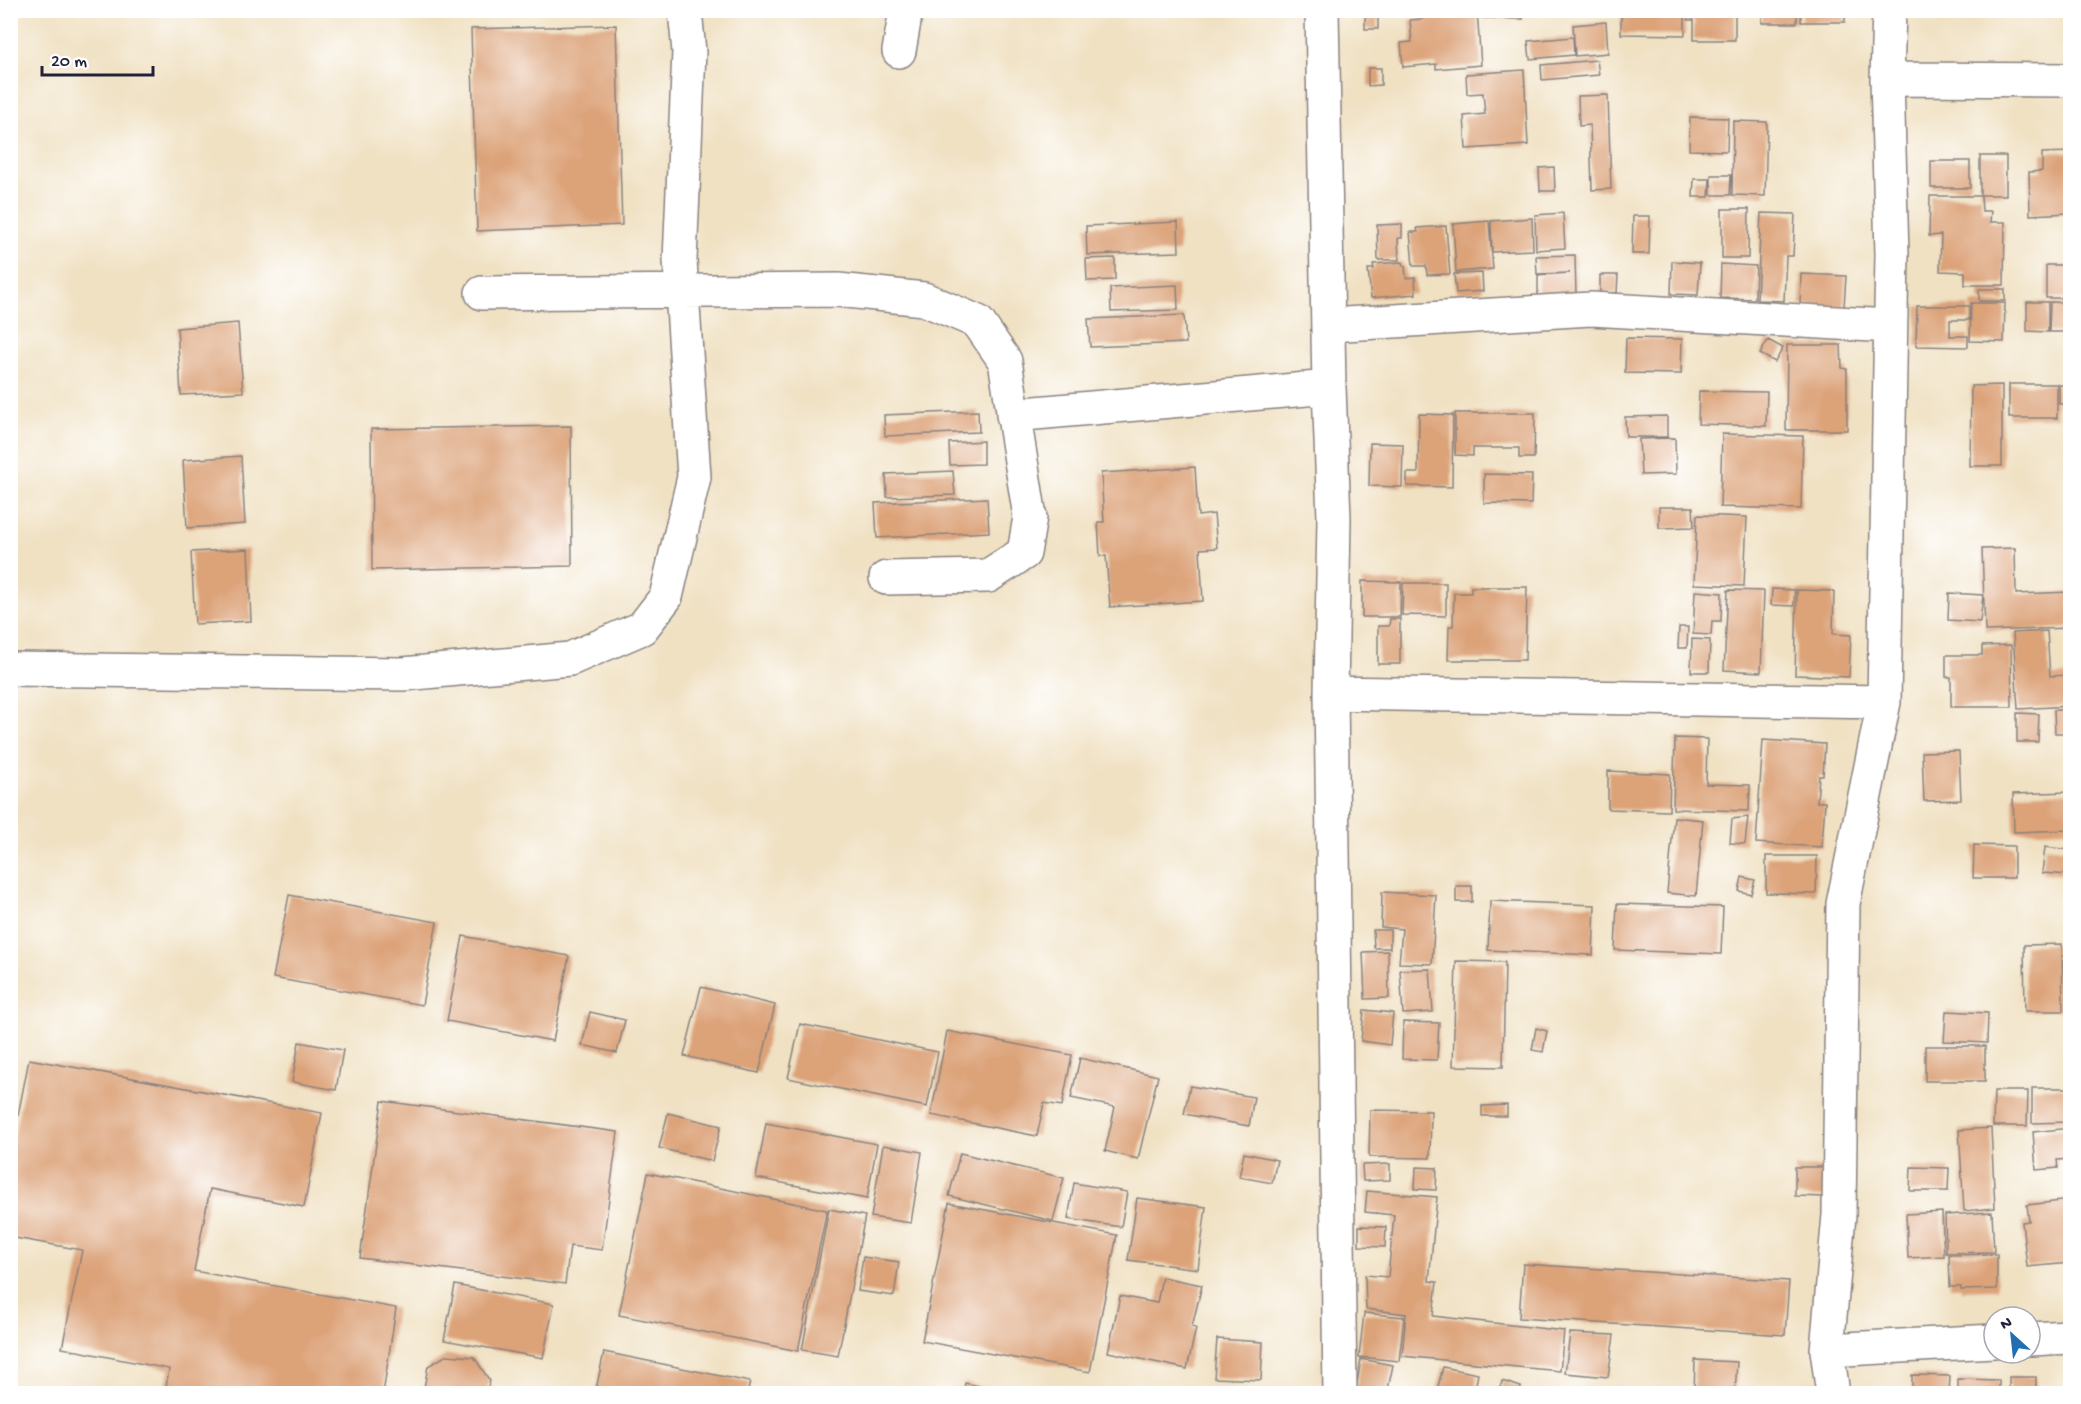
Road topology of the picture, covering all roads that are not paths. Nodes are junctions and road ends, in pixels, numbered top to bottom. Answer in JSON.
{"nodes":[{"id":1,"x":685,"y":10,"type":"edge"},
{"id":2,"x":906,"y":10,"type":"edge"},
{"id":3,"x":1322,"y":10,"type":"edge"},
{"id":4,"x":1889,"y":10,"type":"edge"},
{"id":5,"x":899,"y":51,"type":"dead end"},
{"id":6,"x":1887,"y":79,"type":"junction"},
{"id":7,"x":2070,"y":80,"type":"edge"},
{"id":8,"x":682,"y":292,"type":"junction"},
{"id":9,"x":482,"y":293,"type":"dead end"},
{"id":10,"x":1329,"y":325,"type":"junction"},
{"id":11,"x":1890,"y":326,"type":"junction"},
{"id":12,"x":1329,"y":387,"type":"junction"},
{"id":13,"x":1013,"y":415,"type":"junction"},
{"id":14,"x":886,"y":578,"type":"dead end"},
{"id":15,"x":10,"y":669,"type":"edge"},
{"id":16,"x":1331,"y":693,"type":"junction"},
{"id":17,"x":1884,"y":702,"type":"junction"},
{"id":18,"x":2070,"y":1337,"type":"edge"},
{"id":19,"x":2042,"y":1338,"type":"edge"},
{"id":20,"x":1982,"y":1342,"type":"edge"},
{"id":21,"x":1827,"y":1350,"type":"junction"},
{"id":22,"x":1340,"y":1394,"type":"edge"},
{"id":23,"x":1833,"y":1394,"type":"edge"}],
"edges":[{"from":1,"to":8,"type":"street"},
{"from":2,"to":5,"type":"street"},
{"from":3,"to":10,"type":"street"},
{"from":4,"to":6,"type":"street"},
{"from":6,"to":7,"type":"street"},
{"from":6,"to":11,"type":"street"},
{"from":8,"to":9,"type":"street"},
{"from":8,"to":13,"type":"street"},
{"from":8,"to":15,"type":"street"},
{"from":10,"to":11,"type":"street"},
{"from":10,"to":12,"type":"street"},
{"from":11,"to":17,"type":"street"},
{"from":12,"to":13,"type":"street"},
{"from":12,"to":16,"type":"street"},
{"from":13,"to":14,"type":"street"},
{"from":16,"to":17,"type":"street"},
{"from":16,"to":22,"type":"street"},
{"from":17,"to":21,"type":"street"},
{"from":18,"to":19,"type":"street"},
{"from":20,"to":21,"type":"street"},
{"from":21,"to":23,"type":"street"}]}
